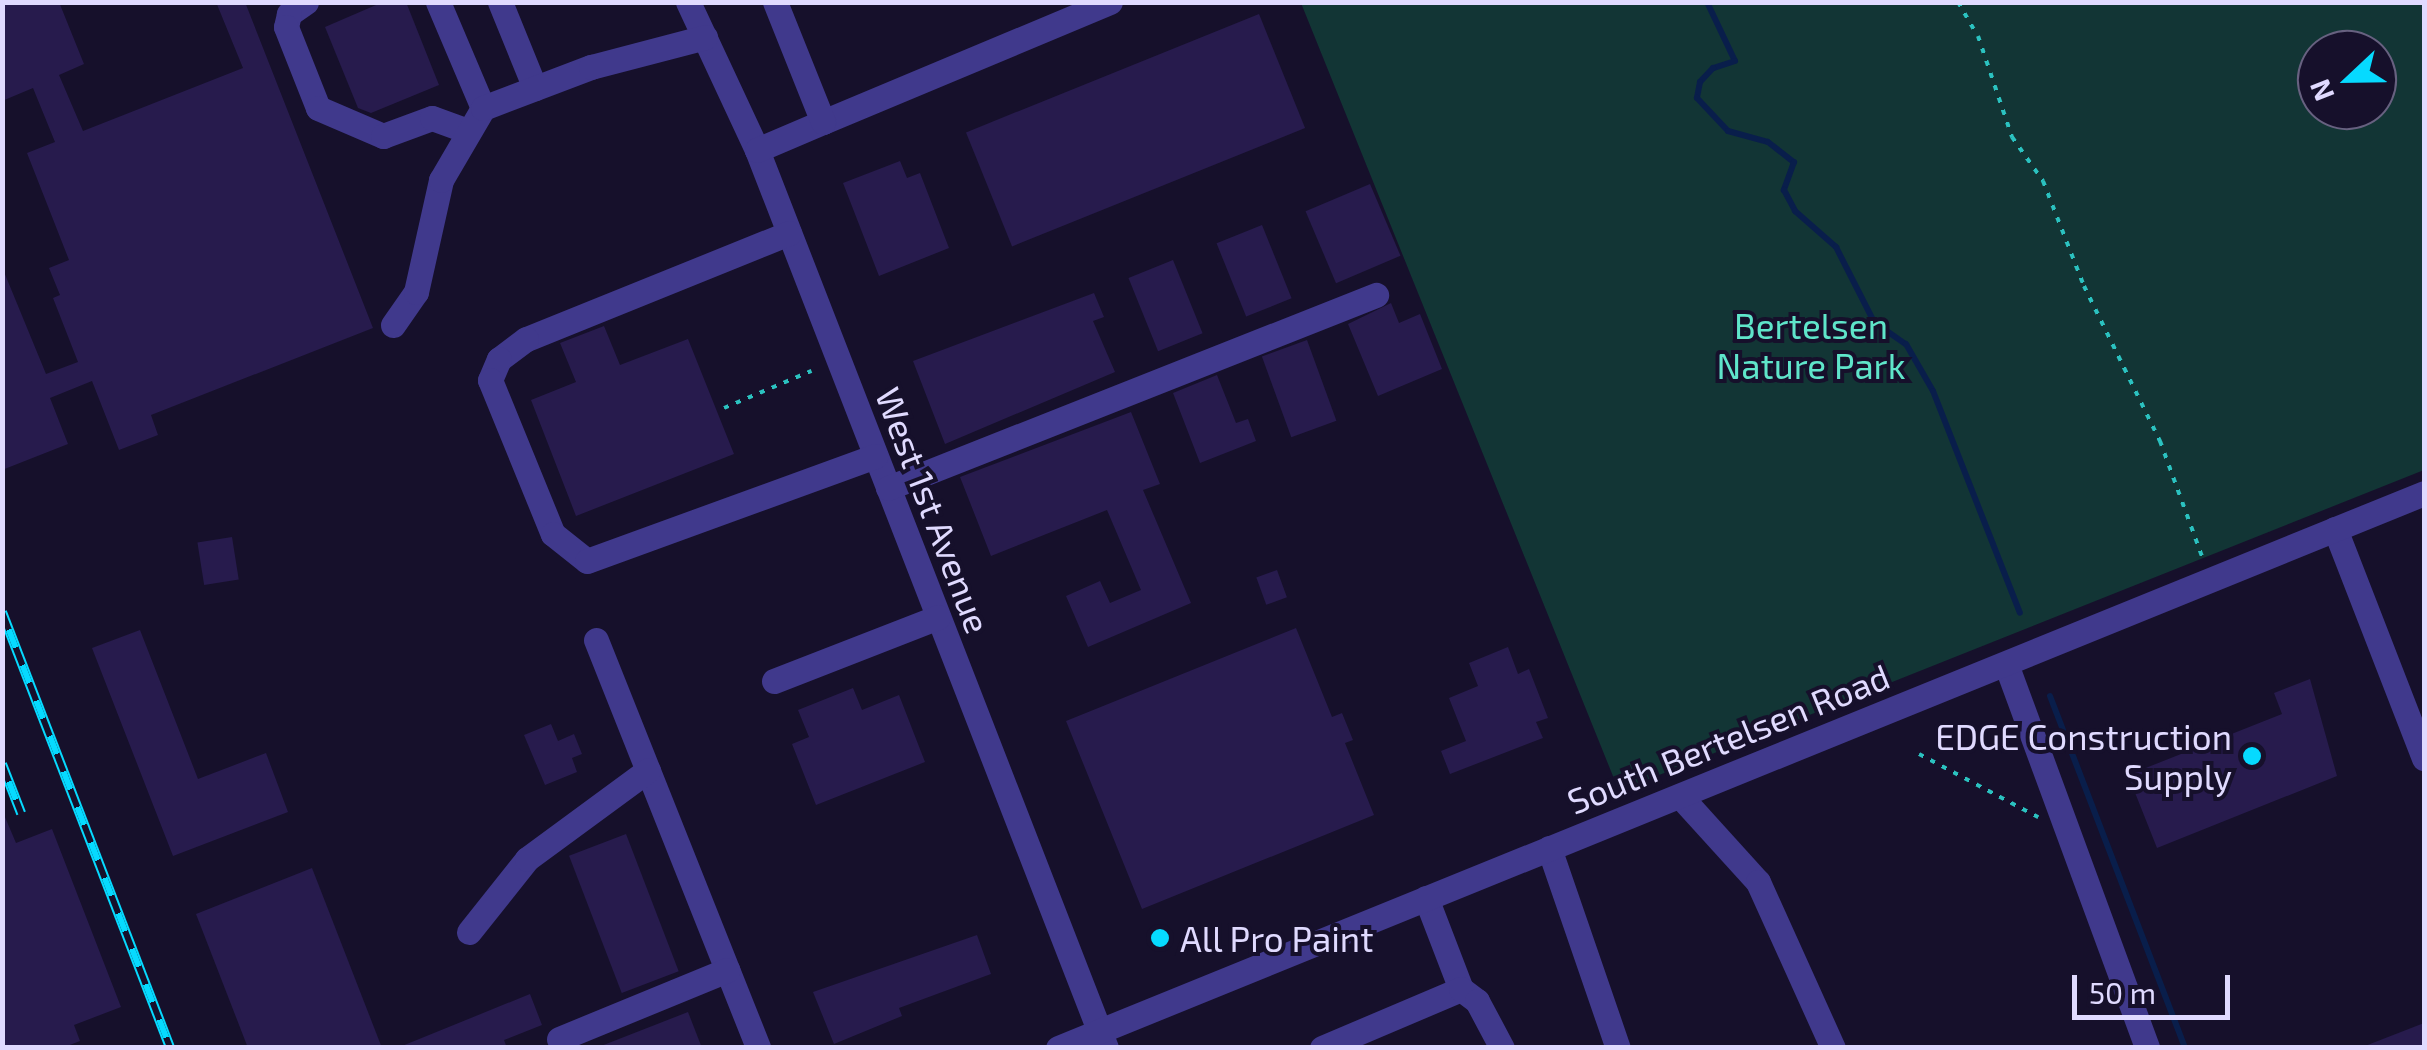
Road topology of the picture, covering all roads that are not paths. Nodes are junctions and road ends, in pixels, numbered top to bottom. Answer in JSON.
{"nodes":[{"id":1,"x":306,"y":2,"type":"edge"},
{"id":2,"x":438,"y":2,"type":"edge"},
{"id":3,"x":500,"y":2,"type":"edge"},
{"id":4,"x":688,"y":2,"type":"edge"},
{"id":5,"x":775,"y":2,"type":"edge"},
{"id":6,"x":1110,"y":2,"type":"edge"},
{"id":7,"x":706,"y":37,"type":"junction"},
{"id":8,"x":535,"y":88,"type":"junction"},
{"id":9,"x":483,"y":108,"type":"junction"},
{"id":10,"x":823,"y":122,"type":"junction"},
{"id":11,"x":465,"y":130,"type":"junction"},
{"id":12,"x":757,"y":150,"type":"junction"},
{"id":13,"x":790,"y":234,"type":"junction"},
{"id":14,"x":1376,"y":296,"type":"dead end"},
{"id":15,"x":393,"y":325,"type":"dead end"},
{"id":16,"x":876,"y":456,"type":"junction"},
{"id":17,"x":888,"y":488,"type":"junction"},
{"id":18,"x":2424,"y":494,"type":"edge"},
{"id":19,"x":2335,"y":529,"type":"junction"},
{"id":20,"x":938,"y":617,"type":"junction"},
{"id":21,"x":596,"y":640,"type":"dead end"},
{"id":22,"x":2006,"y":664,"type":"junction"},
{"id":23,"x":774,"y":681,"type":"dead end"},
{"id":24,"x":2424,"y":758,"type":"edge"},
{"id":25,"x":648,"y":770,"type":"junction"},
{"id":26,"x":1680,"y":796,"type":"junction"},
{"id":27,"x":1548,"y":848,"type":"junction"},
{"id":28,"x":1426,"y":898,"type":"junction"},
{"id":29,"x":469,"y":932,"type":"dead end"},
{"id":30,"x":728,"y":970,"type":"junction"},
{"id":31,"x":1461,"y":989,"type":"junction"},
{"id":32,"x":559,"y":1039,"type":"dead end"},
{"id":33,"x":1103,"y":1039,"type":"edge"},
{"id":34,"x":758,"y":1048,"type":"edge"},
{"id":35,"x":1058,"y":1048,"type":"edge"},
{"id":36,"x":1322,"y":1048,"type":"edge"},
{"id":37,"x":1502,"y":1048,"type":"edge"},
{"id":38,"x":1618,"y":1048,"type":"edge"},
{"id":39,"x":1832,"y":1048,"type":"edge"},
{"id":40,"x":2147,"y":1048,"type":"edge"}],
"edges":[{"from":1,"to":11,"type":"street"},
{"from":2,"to":9,"type":"street"},
{"from":3,"to":8,"type":"street"},
{"from":4,"to":7,"type":"street","name":"West 1st Avenue"},
{"from":5,"to":10,"type":"street"},
{"from":6,"to":10,"type":"street"},
{"from":7,"to":8,"type":"street"},
{"from":7,"to":12,"type":"street","name":"West 1st Avenue"},
{"from":8,"to":9,"type":"street"},
{"from":9,"to":11,"type":"street"},
{"from":10,"to":12,"type":"street"},
{"from":11,"to":15,"type":"street"},
{"from":12,"to":13,"type":"street","name":"West 1st Avenue"},
{"from":13,"to":16,"type":"street","name":"West 1st Avenue"},
{"from":13,"to":16,"type":"street"},
{"from":14,"to":17,"type":"street"},
{"from":16,"to":17,"type":"street","name":"West 1st Avenue"},
{"from":17,"to":20,"type":"street","name":"West 1st Avenue"},
{"from":18,"to":19,"type":"street","name":"South Bertelsen Road"},
{"from":19,"to":22,"type":"street","name":"South Bertelsen Road"},
{"from":19,"to":24,"type":"street"},
{"from":20,"to":23,"type":"street"},
{"from":20,"to":33,"type":"street","name":"West 1st Avenue"},
{"from":21,"to":25,"type":"street"},
{"from":22,"to":26,"type":"street","name":"South Bertelsen Road"},
{"from":22,"to":40,"type":"street"},
{"from":25,"to":29,"type":"street"},
{"from":25,"to":30,"type":"street"},
{"from":26,"to":27,"type":"street","name":"South Bertelsen Road"},
{"from":26,"to":39,"type":"street"},
{"from":27,"to":28,"type":"street","name":"South Bertelsen Road"},
{"from":27,"to":38,"type":"street"},
{"from":28,"to":31,"type":"street"},
{"from":28,"to":33,"type":"street","name":"South Bertelsen Road"},
{"from":30,"to":32,"type":"street"},
{"from":30,"to":34,"type":"street"},
{"from":31,"to":36,"type":"street"},
{"from":31,"to":37,"type":"street"},
{"from":33,"to":35,"type":"street","name":"South Bertelsen Road"}]}
